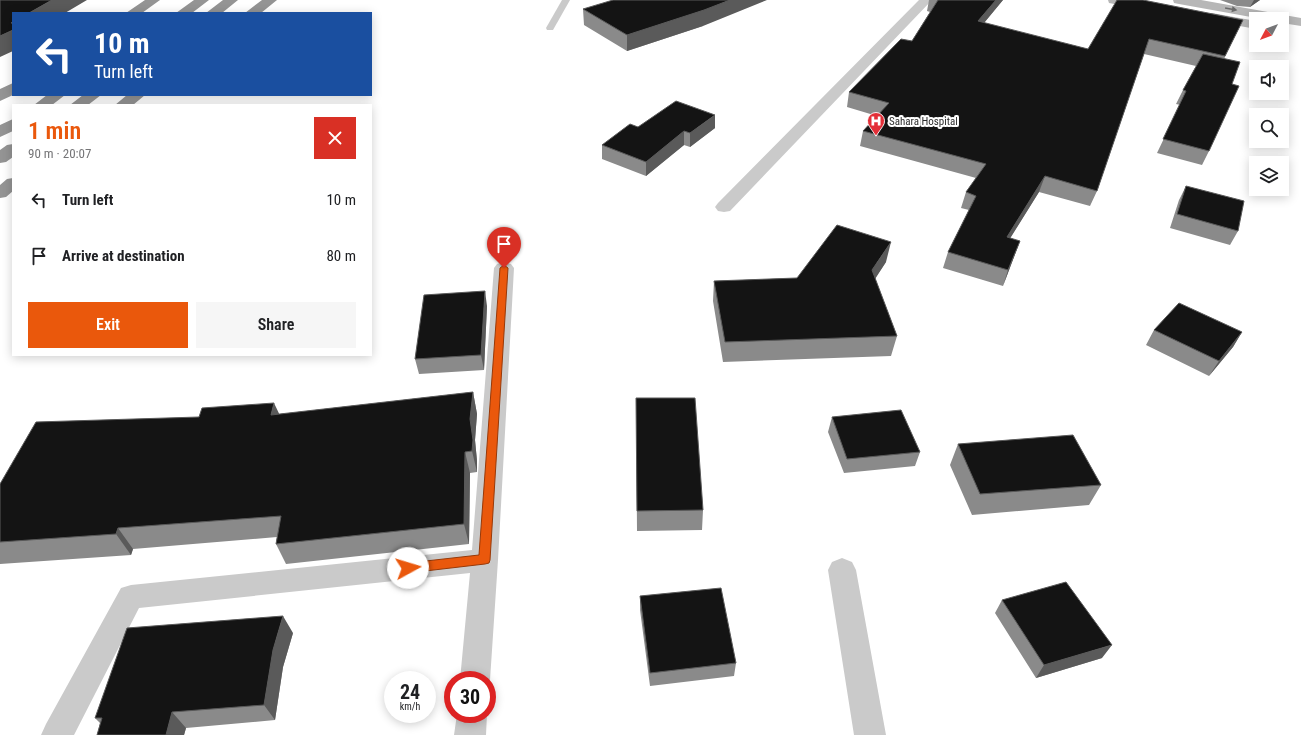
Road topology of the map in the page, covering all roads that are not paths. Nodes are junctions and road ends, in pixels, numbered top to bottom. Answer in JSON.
{"nodes":[{"id":1,"x":154,"y":0,"type":"edge"},
{"id":2,"x":203,"y":0,"type":"edge"},
{"id":3,"x":232,"y":0,"type":"edge"},
{"id":4,"x":271,"y":0,"type":"edge"},
{"id":5,"x":566,"y":0,"type":"edge"},
{"id":6,"x":926,"y":0,"type":"edge"},
{"id":7,"x":1114,"y":0,"type":"edge"},
{"id":8,"x":1175,"y":5,"type":"edge"},
{"id":9,"x":1156,"y":8,"type":"edge"},
{"id":10,"x":135,"y":12,"type":"edge"},
{"id":11,"x":185,"y":12,"type":"edge"},
{"id":12,"x":214,"y":12,"type":"edge"},
{"id":13,"x":253,"y":12,"type":"edge"},
{"id":14,"x":1301,"y":22,"type":"edge"},
{"id":15,"x":1249,"y":23,"type":"edge"},
{"id":16,"x":550,"y":28,"type":"dead end"},
{"id":17,"x":1289,"y":31,"type":"edge"},
{"id":18,"x":1301,"y":33,"type":"edge"},
{"id":19,"x":12,"y":89,"type":"edge"},
{"id":20,"x":0,"y":96,"type":"edge"},
{"id":21,"x":56,"y":96,"type":"edge"},
{"id":22,"x":92,"y":96,"type":"edge"},
{"id":23,"x":136,"y":96,"type":"edge"},
{"id":24,"x":44,"y":104,"type":"edge"},
{"id":25,"x":80,"y":104,"type":"edge"},
{"id":26,"x":124,"y":104,"type":"edge"},
{"id":27,"x":12,"y":125,"type":"edge"},
{"id":28,"x":0,"y":132,"type":"edge"},
{"id":29,"x":12,"y":150,"type":"edge"},
{"id":30,"x":0,"y":158,"type":"edge"},
{"id":31,"x":12,"y":184,"type":"edge"},
{"id":32,"x":0,"y":193,"type":"edge"},
{"id":33,"x":724,"y":207,"type":"dead end"},
{"id":34,"x":504,"y":268,"type":"dead end"},
{"id":35,"x":485,"y":560,"type":"junction"},
{"id":36,"x":842,"y":570,"type":"dead end"},
{"id":37,"x":476,"y":671,"type":"edge"},
{"id":38,"x":471,"y":723,"type":"edge"},
{"id":39,"x":57,"y":735,"type":"edge"},
{"id":40,"x":470,"y":735,"type":"edge"},
{"id":41,"x":870,"y":735,"type":"edge"}],
"edges":[{"from":1,"to":10,"type":"highway"},
{"from":2,"to":11,"type":"highway"},
{"from":3,"to":12,"type":"highway"},
{"from":4,"to":13,"type":"highway"},
{"from":5,"to":16,"type":"lane"},
{"from":6,"to":33,"type":"street"},
{"from":7,"to":9,"type":"main road"},
{"from":8,"to":14,"type":"main road","one_way":true},
{"from":8,"to":15,"type":"main road"},
{"from":17,"to":18,"type":"main road"},
{"from":19,"to":20,"type":"highway"},
{"from":21,"to":24,"type":"highway"},
{"from":22,"to":25,"type":"highway"},
{"from":23,"to":26,"type":"highway"},
{"from":27,"to":28,"type":"highway"},
{"from":29,"to":30,"type":"highway"},
{"from":31,"to":32,"type":"highway"},
{"from":34,"to":35,"type":"street"},
{"from":35,"to":37,"type":"street"},
{"from":35,"to":39,"type":"street"},
{"from":36,"to":41,"type":"street"},
{"from":38,"to":40,"type":"street"}]}
